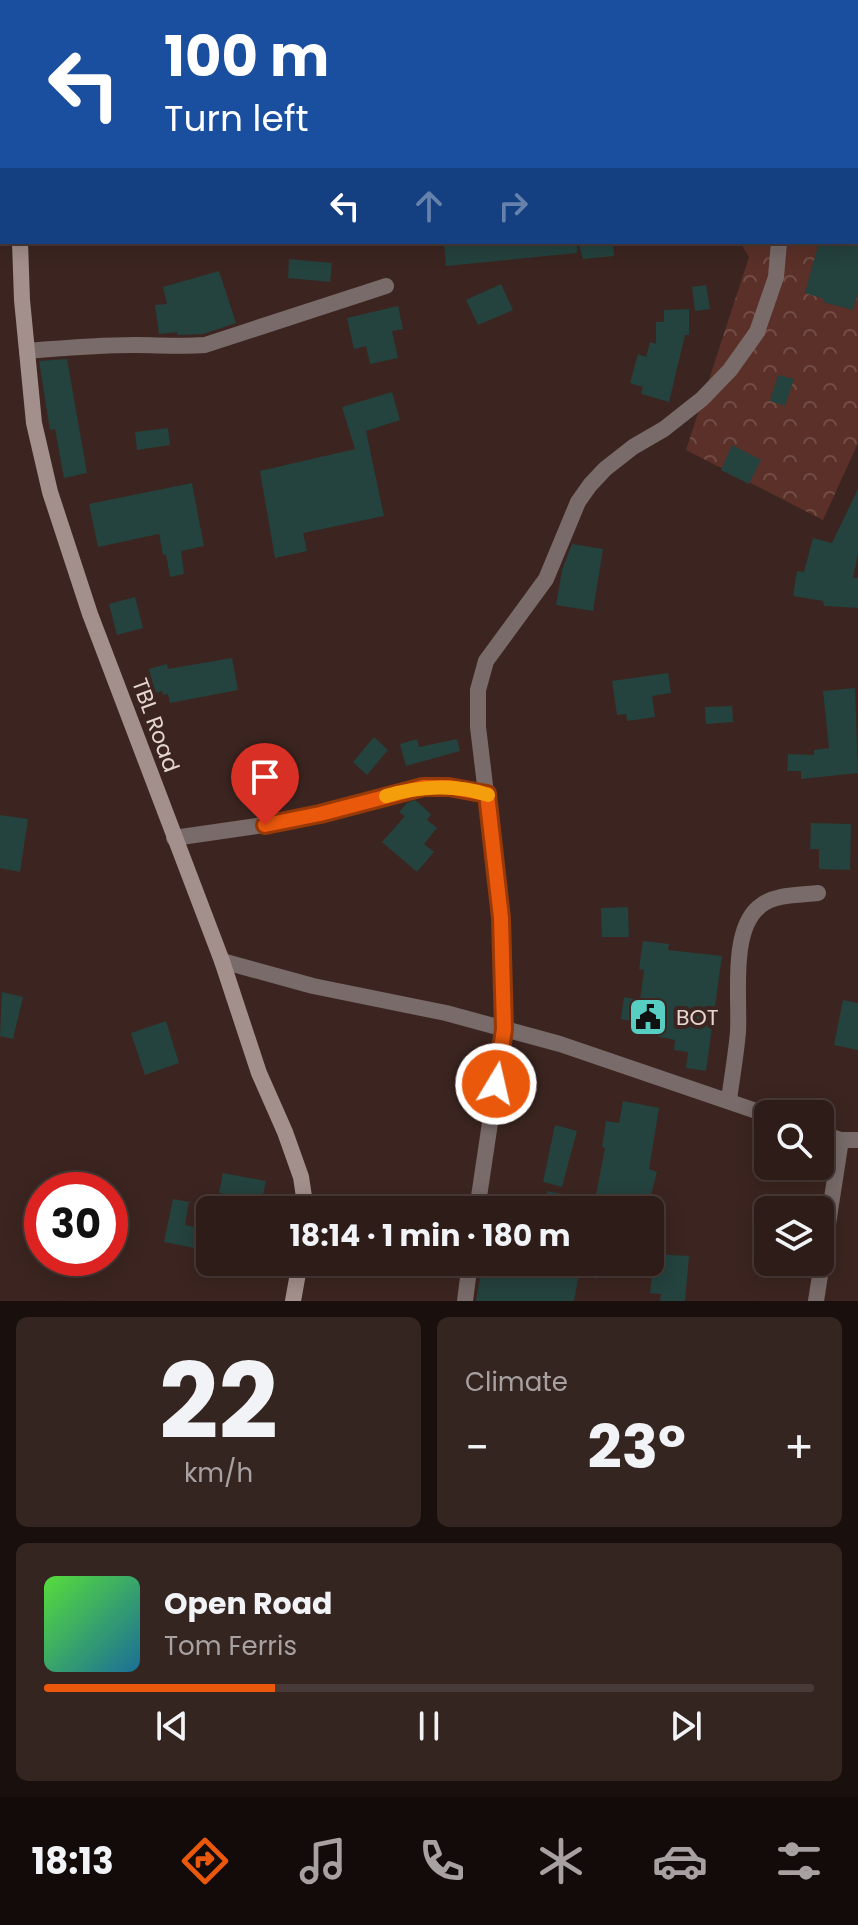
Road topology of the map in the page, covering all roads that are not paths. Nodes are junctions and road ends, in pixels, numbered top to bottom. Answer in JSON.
{"nodes":[{"id":1,"x":20,"y":244,"type":"edge"},
{"id":2,"x":779,"y":244,"type":"edge"},
{"id":3,"x":386,"y":286,"type":"dead end"},
{"id":4,"x":27,"y":351,"type":"junction"},
{"id":5,"x":487,"y":794,"type":"junction"},
{"id":6,"x":174,"y":838,"type":"junction"},
{"id":7,"x":818,"y":893,"type":"dead end"},
{"id":8,"x":222,"y":961,"type":"junction"},
{"id":9,"x":504,"y":1029,"type":"junction"},
{"id":10,"x":729,"y":1100,"type":"junction"},
{"id":11,"x":754,"y":1110,"type":"edge"},
{"id":12,"x":834,"y":1138,"type":"edge"},
{"id":13,"x":841,"y":1140,"type":"junction"},
{"id":14,"x":858,"y":1140,"type":"edge"},
{"id":15,"x":304,"y":1196,"type":"edge"},
{"id":16,"x":479,"y":1196,"type":"edge"},
{"id":17,"x":297,"y":1276,"type":"edge"},
{"id":18,"x":468,"y":1276,"type":"edge"},
{"id":19,"x":293,"y":1301,"type":"edge"},
{"id":20,"x":465,"y":1301,"type":"edge"},
{"id":21,"x":816,"y":1301,"type":"edge"}],
"edges":[{"from":1,"to":4,"type":"street","name":"TBL Road"},
{"from":2,"to":5,"type":"street"},
{"from":3,"to":4,"type":"street"},
{"from":4,"to":6,"type":"street","name":"TBL Road"},
{"from":5,"to":6,"type":"street"},
{"from":5,"to":9,"type":"street"},
{"from":6,"to":8,"type":"street","name":"TBL Road"},
{"from":7,"to":10,"type":"street"},
{"from":8,"to":9,"type":"street"},
{"from":8,"to":15,"type":"street","name":"TBL Road"},
{"from":9,"to":10,"type":"street"},
{"from":9,"to":16,"type":"street"},
{"from":10,"to":11,"type":"street"},
{"from":12,"to":13,"type":"street"},
{"from":13,"to":14,"type":"street"},
{"from":13,"to":21,"type":"street"},
{"from":17,"to":19,"type":"street"},
{"from":18,"to":20,"type":"street"}]}
